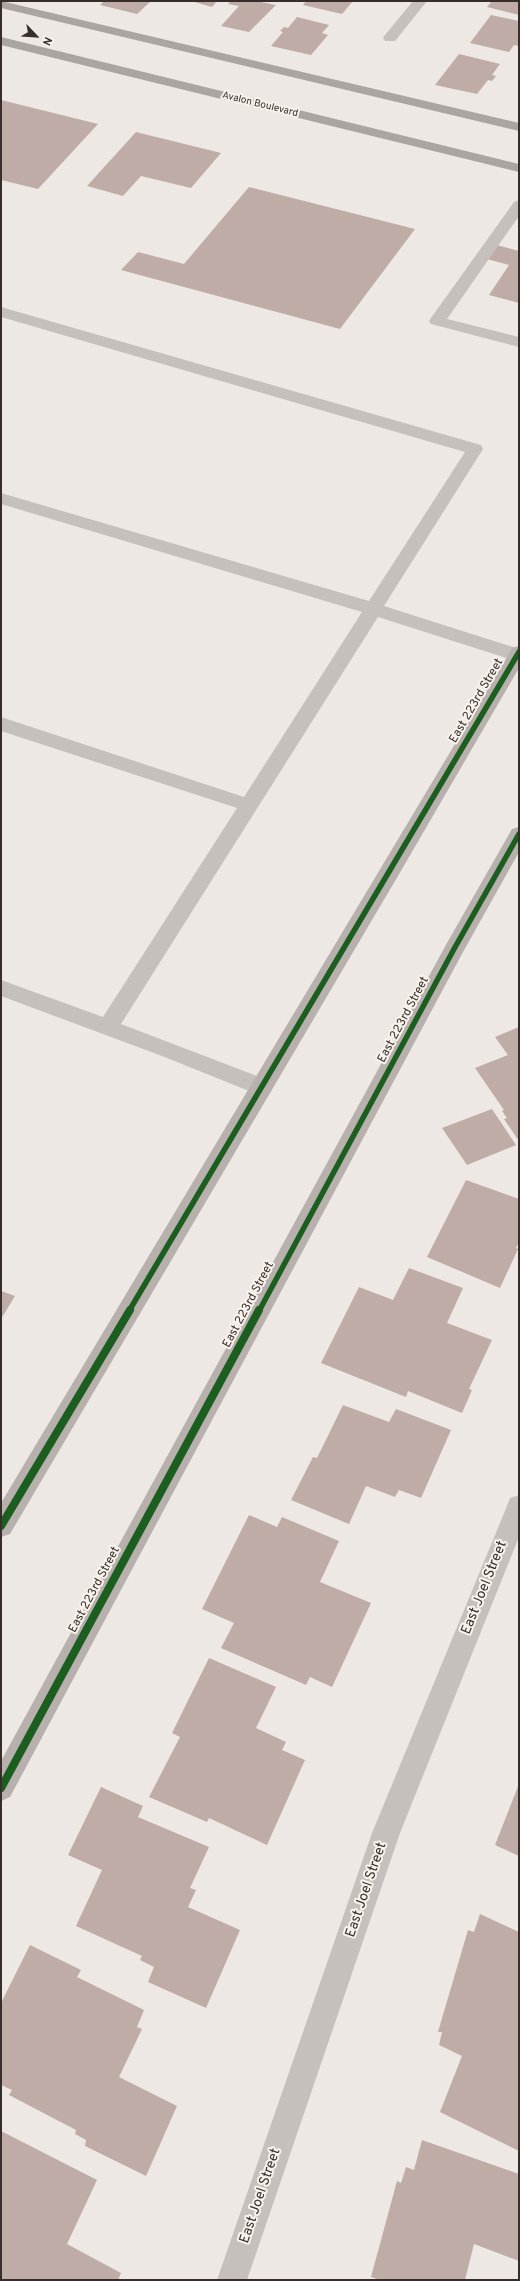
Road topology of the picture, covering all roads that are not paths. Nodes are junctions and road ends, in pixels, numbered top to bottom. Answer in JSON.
{"nodes":[{"id":1,"x":420,"y":1,"type":"edge"},
{"id":2,"x":1,"y":4,"type":"edge"},
{"id":3,"x":390,"y":38,"type":"dead end"},
{"id":4,"x":1,"y":42,"type":"edge"},
{"id":5,"x":519,"y":127,"type":"edge"},
{"id":6,"x":519,"y":168,"type":"edge"},
{"id":7,"x":518,"y":208,"type":"edge"},
{"id":8,"x":1,"y":312,"type":"edge"},
{"id":9,"x":519,"y":342,"type":"edge"},
{"id":10,"x":1,"y":498,"type":"edge"},
{"id":11,"x":374,"y":609,"type":"junction"},
{"id":12,"x":518,"y":654,"type":"edge"},
{"id":13,"x":1,"y":724,"type":"edge"},
{"id":14,"x":248,"y":806,"type":"junction"},
{"id":15,"x":519,"y":834,"type":"edge"},
{"id":16,"x":1,"y":988,"type":"edge"},
{"id":17,"x":108,"y":1027,"type":"junction"},
{"id":18,"x":262,"y":1087,"type":"junction"},
{"id":19,"x":519,"y":1506,"type":"edge"},
{"id":20,"x":1,"y":1526,"type":"edge"},
{"id":21,"x":1,"y":1788,"type":"edge"},
{"id":22,"x":232,"y":2280,"type":"edge"}],
"edges":[{"from":1,"to":3,"type":"street"},
{"from":2,"to":5,"type":"main road"},
{"from":4,"to":6,"type":"main road","name":"Avalon Boulevard"},
{"from":7,"to":9,"type":"street"},
{"from":8,"to":11,"type":"street"},
{"from":10,"to":11,"type":"street"},
{"from":11,"to":12,"type":"street"},
{"from":11,"to":14,"type":"street"},
{"from":12,"to":18,"type":"main road","name":"East 223rd Street"},
{"from":13,"to":14,"type":"street"},
{"from":14,"to":17,"type":"street"},
{"from":15,"to":21,"type":"main road","name":"East 223rd Street"},
{"from":16,"to":17,"type":"street"},
{"from":17,"to":18,"type":"street"},
{"from":18,"to":20,"type":"main road","name":"East 223rd Street"},
{"from":19,"to":22,"type":"street","name":"East Joel Street"}]}
